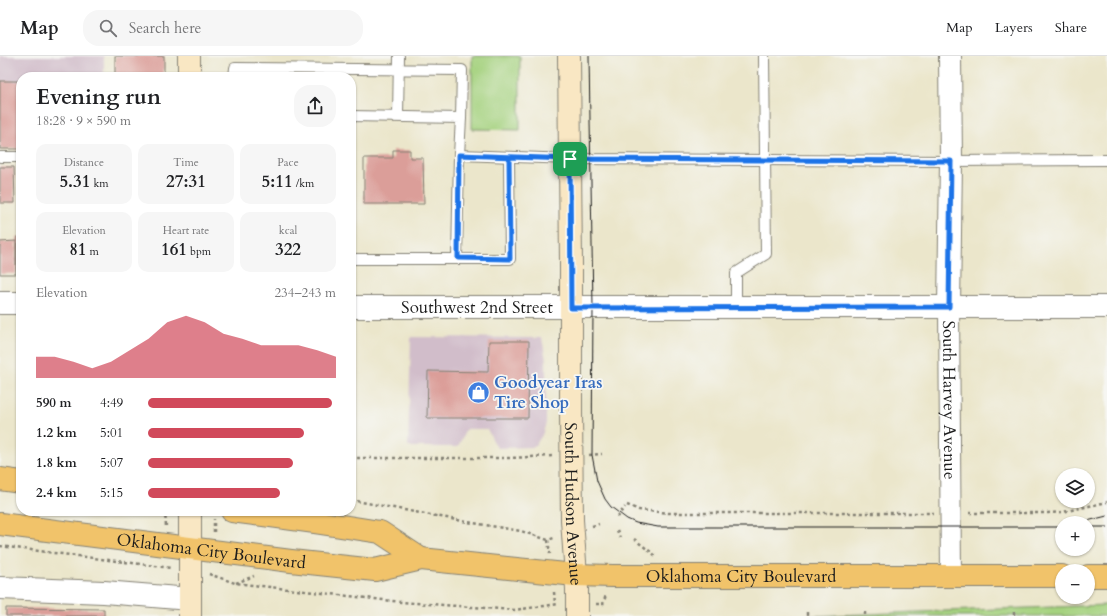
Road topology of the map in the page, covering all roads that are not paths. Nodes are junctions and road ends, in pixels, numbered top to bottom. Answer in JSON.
{"nodes":[{"id":1,"x":189,"y":56,"type":"edge"},
{"id":2,"x":399,"y":56,"type":"edge"},
{"id":3,"x":569,"y":56,"type":"edge"},
{"id":4,"x":764,"y":56,"type":"edge"},
{"id":5,"x":950,"y":56,"type":"edge"},
{"id":6,"x":398,"y":68,"type":"junction"},
{"id":7,"x":189,"y":72,"type":"edge"},
{"id":8,"x":235,"y":72,"type":"edge"},
{"id":9,"x":356,"y":116,"type":"edge"},
{"id":10,"x":398,"y":116,"type":"junction"},
{"id":11,"x":461,"y":118,"type":"junction"},
{"id":12,"x":459,"y":155,"type":"junction"},
{"id":13,"x":509,"y":157,"type":"junction"},
{"id":14,"x":0,"y":158,"type":"edge"},
{"id":15,"x":16,"y":158,"type":"edge"},
{"id":16,"x":570,"y":159,"type":"junction"},
{"id":17,"x":765,"y":160,"type":"junction"},
{"id":18,"x":1107,"y":160,"type":"edge"},
{"id":19,"x":951,"y":161,"type":"junction"},
{"id":20,"x":458,"y":258,"type":"junction"},
{"id":21,"x":356,"y":259,"type":"edge"},
{"id":22,"x":0,"y":303,"type":"edge"},
{"id":23,"x":16,"y":303,"type":"edge"},
{"id":24,"x":356,"y":307,"type":"edge"},
{"id":25,"x":949,"y":307,"type":"junction"},
{"id":26,"x":1107,"y":307,"type":"edge"},
{"id":27,"x":571,"y":308,"type":"junction"},
{"id":28,"x":736,"y":308,"type":"junction"},
{"id":29,"x":0,"y":479,"type":"edge"},
{"id":30,"x":16,"y":481,"type":"edge"},
{"id":31,"x":190,"y":516,"type":"edge"},
{"id":32,"x":269,"y":516,"type":"edge"},
{"id":33,"x":0,"y":524,"type":"edge"},
{"id":34,"x":190,"y":548,"type":"junction"},
{"id":35,"x":421,"y":559,"type":"junction"},
{"id":36,"x":575,"y":575,"type":"junction"},
{"id":37,"x":951,"y":576,"type":"junction"},
{"id":38,"x":1055,"y":576,"type":"edge"},
{"id":39,"x":1095,"y":576,"type":"edge"},
{"id":40,"x":1107,"y":576,"type":"edge"},
{"id":41,"x":0,"y":588,"type":"edge"},
{"id":42,"x":190,"y":607,"type":"edge"},
{"id":43,"x":576,"y":616,"type":"edge"}],
"edges":[{"from":1,"to":7,"type":"main road"},
{"from":2,"to":6,"type":"lane"},
{"from":3,"to":16,"type":"main road","name":"South Hudson Avenue"},
{"from":4,"to":17,"type":"lane"},
{"from":5,"to":19,"type":"street","name":"South Harvey Avenue"},
{"from":6,"to":8,"type":"lane"},
{"from":6,"to":10,"type":"lane"},
{"from":6,"to":11,"type":"lane"},
{"from":9,"to":10,"type":"lane"},
{"from":10,"to":11,"type":"lane"},
{"from":11,"to":12,"type":"lane"},
{"from":12,"to":13,"type":"lane"},
{"from":12,"to":20,"type":"lane"},
{"from":13,"to":16,"type":"lane"},
{"from":13,"to":20,"type":"lane"},
{"from":14,"to":15,"type":"lane"},
{"from":16,"to":17,"type":"lane"},
{"from":16,"to":27,"type":"main road","name":"South Hudson Avenue"},
{"from":17,"to":19,"type":"lane"},
{"from":17,"to":28,"type":"lane"},
{"from":18,"to":19,"type":"lane"},
{"from":19,"to":25,"type":"street","name":"South Harvey Avenue"},
{"from":20,"to":21,"type":"lane"},
{"from":22,"to":23,"type":"street"},
{"from":24,"to":27,"type":"street","name":"Southwest 2nd Street"},
{"from":25,"to":26,"type":"street","name":"Southwest 2nd Street"},
{"from":25,"to":28,"type":"street","name":"Southwest 2nd Street"},
{"from":25,"to":37,"type":"street","name":"South Harvey Avenue"},
{"from":27,"to":28,"type":"street","name":"Southwest 2nd Street"},
{"from":27,"to":36,"type":"main road","name":"South Hudson Avenue"},
{"from":29,"to":30,"type":"main road"},
{"from":31,"to":34,"type":"main road"},
{"from":32,"to":35,"type":"main road","name":"Oklahoma City Boulevard"},
{"from":33,"to":34,"type":"main road","name":"Oklahoma City Boulevard"},
{"from":34,"to":35,"type":"main road","name":"Oklahoma City Boulevard"},
{"from":34,"to":42,"type":"main road"},
{"from":35,"to":36,"type":"main road","name":"Oklahoma City Boulevard"},
{"from":36,"to":37,"type":"main road","name":"Oklahoma City Boulevard"},
{"from":36,"to":43,"type":"main road","name":"South Hudson Avenue"},
{"from":37,"to":38,"type":"main road","name":"Oklahoma City Boulevard"},
{"from":39,"to":40,"type":"main road"},
{"from":41,"to":42,"type":"street"}]}
